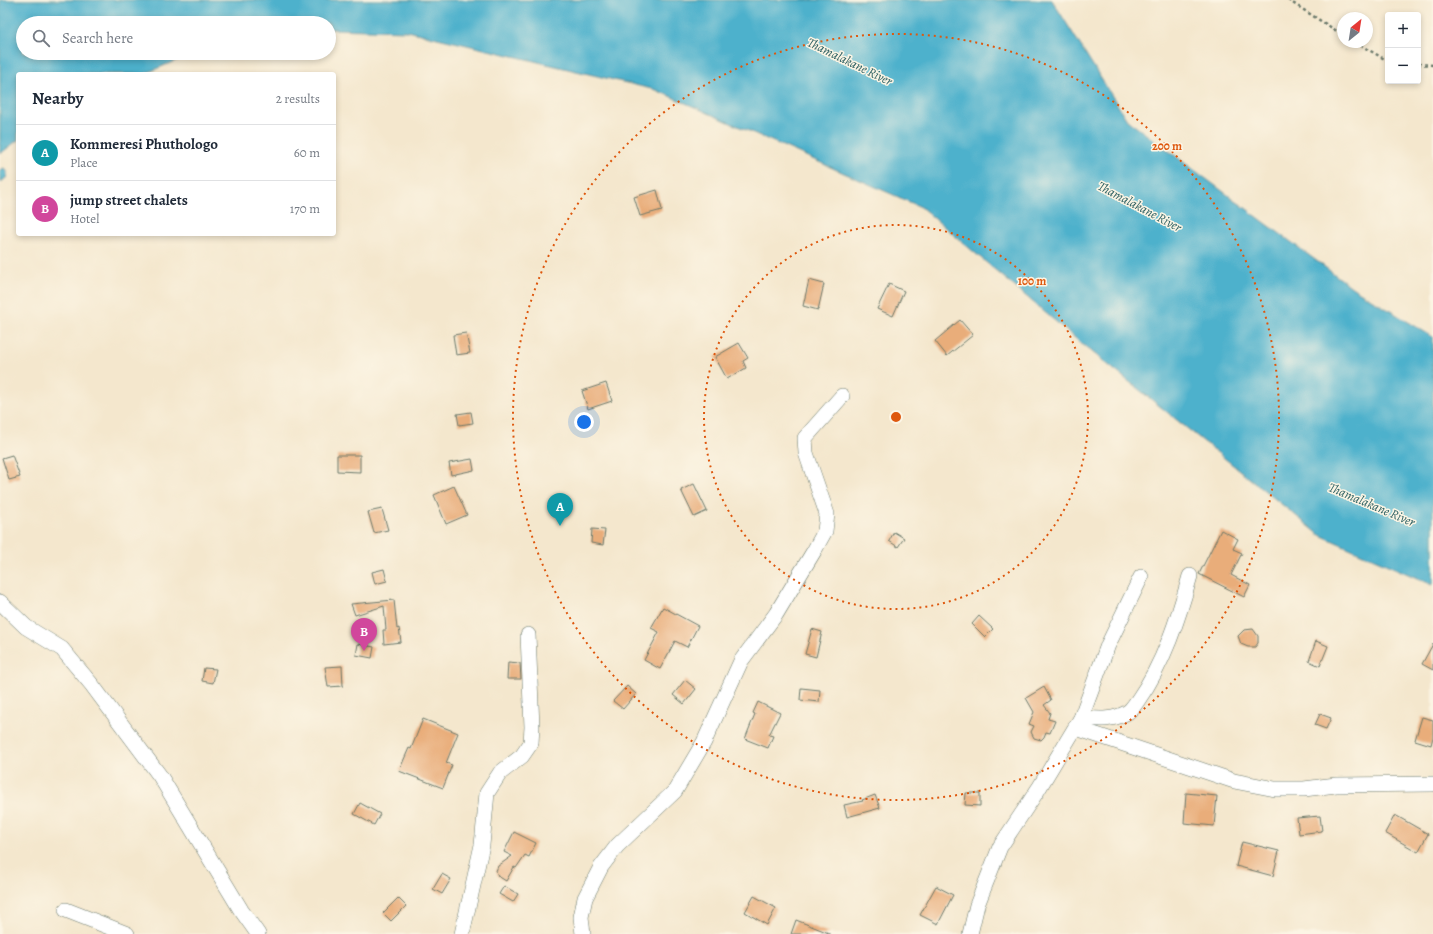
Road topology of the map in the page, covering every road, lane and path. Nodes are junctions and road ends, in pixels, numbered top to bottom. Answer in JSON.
{"nodes":[{"id":1,"x":1288,"y":0,"type":"edge"},
{"id":2,"x":1337,"y":30,"type":"edge"},
{"id":3,"x":1365,"y":48,"type":"edge"},
{"id":4,"x":1385,"y":59,"type":"edge"},
{"id":5,"x":1421,"y":64,"type":"edge"},
{"id":6,"x":1433,"y":65,"type":"edge"},
{"id":7,"x":842,"y":396,"type":"dead end"},
{"id":8,"x":1190,"y":576,"type":"dead end"},
{"id":9,"x":1141,"y":577,"type":"dead end"},
{"id":10,"x":0,"y":602,"type":"edge"},
{"id":11,"x":528,"y":636,"type":"dead end"},
{"id":12,"x":1079,"y":723,"type":"junction"},
{"id":13,"x":1433,"y":784,"type":"edge"},
{"id":14,"x":66,"y":910,"type":"dead end"},
{"id":15,"x":127,"y":934,"type":"edge"},
{"id":16,"x":258,"y":934,"type":"edge"},
{"id":17,"x":462,"y":934,"type":"edge"},
{"id":18,"x":583,"y":934,"type":"edge"},
{"id":19,"x":970,"y":934,"type":"edge"}],
"edges":[{"from":1,"to":2,"type":"path"},
{"from":3,"to":4,"type":"path"},
{"from":5,"to":6,"type":"path"},
{"from":7,"to":18,"type":"street"},
{"from":8,"to":12,"type":"street"},
{"from":9,"to":12,"type":"street"},
{"from":10,"to":16,"type":"street"},
{"from":11,"to":17,"type":"street"},
{"from":12,"to":13,"type":"street"},
{"from":12,"to":19,"type":"street"},
{"from":14,"to":15,"type":"street"}]}
